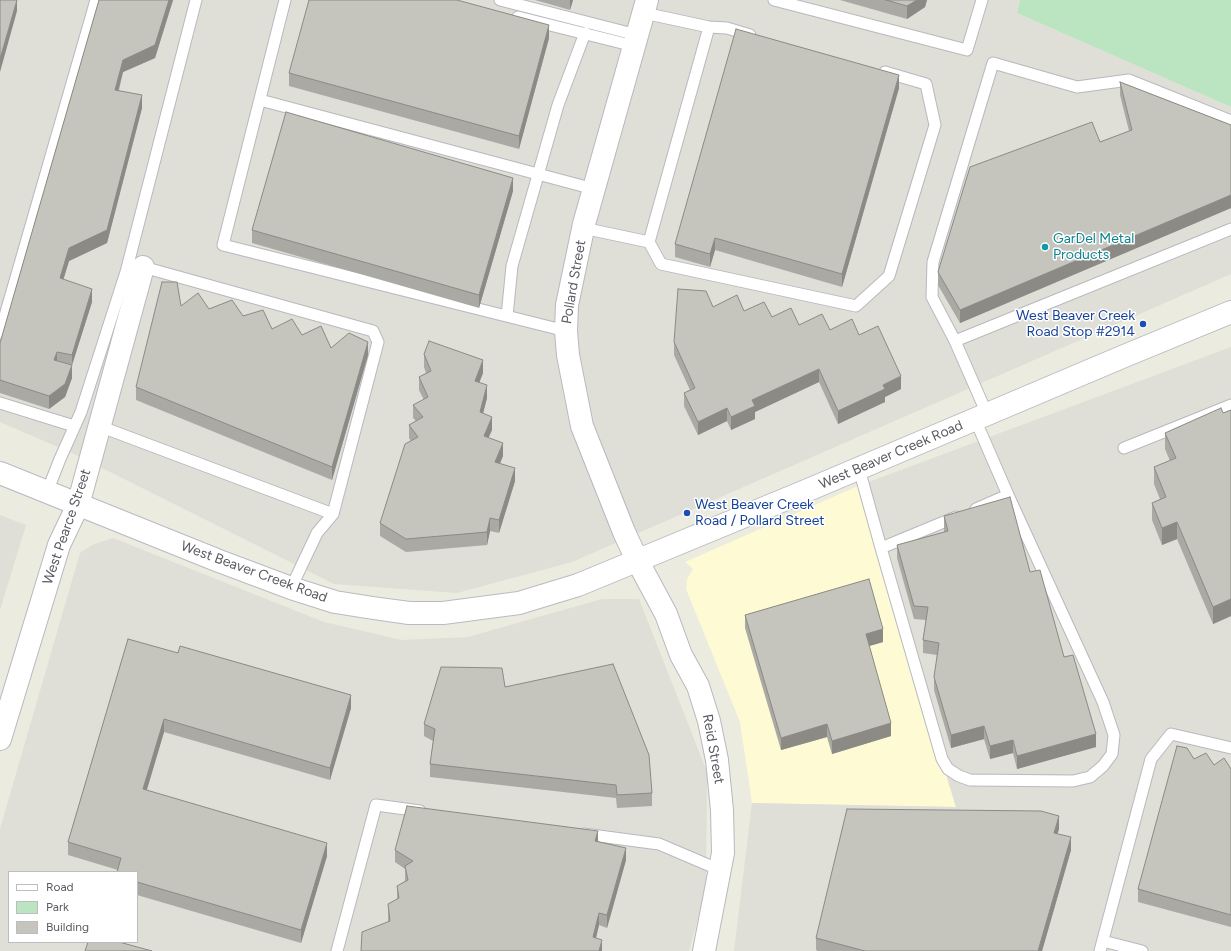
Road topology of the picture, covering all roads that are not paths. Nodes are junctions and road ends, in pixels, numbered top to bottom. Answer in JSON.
{"nodes":[{"id":1,"x":96,"y":0,"type":"edge"},
{"id":2,"x":196,"y":0,"type":"edge"},
{"id":3,"x":285,"y":0,"type":"edge"},
{"id":4,"x":500,"y":0,"type":"edge"},
{"id":5,"x":774,"y":0,"type":"edge"},
{"id":6,"x":982,"y":0,"type":"edge"},
{"id":7,"x":645,"y":7,"type":"edge"},
{"id":8,"x":510,"y":15,"type":"edge"},
{"id":9,"x":709,"y":27,"type":"junction"},
{"id":10,"x":585,"y":33,"type":"junction"},
{"id":11,"x":757,"y":37,"type":"edge"},
{"id":12,"x":636,"y":41,"type":"junction"},
{"id":13,"x":872,"y":69,"type":"edge"},
{"id":14,"x":260,"y":100,"type":"junction"},
{"id":15,"x":1231,"y":121,"type":"edge"},
{"id":16,"x":538,"y":174,"type":"junction"},
{"id":17,"x":594,"y":189,"type":"junction"},
{"id":18,"x":583,"y":228,"type":"junction"},
{"id":19,"x":1231,"y":229,"type":"edge"},
{"id":20,"x":649,"y":242,"type":"junction"},
{"id":21,"x":143,"y":267,"type":"joint"},
{"id":22,"x":1231,"y":312,"type":"edge"},
{"id":23,"x":507,"y":316,"type":"junction"},
{"id":24,"x":566,"y":331,"type":"junction"},
{"id":25,"x":0,"y":333,"type":"edge"},
{"id":26,"x":955,"y":341,"type":"junction"},
{"id":27,"x":0,"y":403,"type":"edge"},
{"id":28,"x":1231,"y":405,"type":"edge"},
{"id":29,"x":981,"y":417,"type":"junction"},
{"id":30,"x":74,"y":426,"type":"junction"},
{"id":31,"x":100,"y":426,"type":"junction"},
{"id":32,"x":1124,"y":448,"type":"dead end"},
{"id":33,"x":859,"y":469,"type":"junction"},
{"id":34,"x":0,"y":473,"type":"edge"},
{"id":35,"x":47,"y":492,"type":"junction"},
{"id":36,"x":1008,"y":495,"type":"junction"},
{"id":37,"x":78,"y":505,"type":"junction"},
{"id":38,"x":333,"y":514,"type":"junction"},
{"id":39,"x":881,"y":548,"type":"junction"},
{"id":40,"x":637,"y":560,"type":"junction"},
{"id":41,"x":291,"y":588,"type":"junction"},
{"id":42,"x":0,"y":740,"type":"edge"},
{"id":43,"x":1231,"y":748,"type":"edge"},
{"id":44,"x":431,"y":813,"type":"edge"},
{"id":45,"x":572,"y":832,"type":"edge"},
{"id":46,"x":720,"y":870,"type":"junction"},
{"id":47,"x":1101,"y":946,"type":"edge"},
{"id":48,"x":706,"y":950,"type":"edge"},
{"id":49,"x":337,"y":951,"type":"edge"},
{"id":50,"x":1142,"y":951,"type":"edge"}],
"edges":[{"from":1,"to":25,"type":"lane"},
{"from":2,"to":30,"type":"lane"},
{"from":3,"to":14,"type":"lane"},
{"from":4,"to":12,"type":"lane"},
{"from":5,"to":6,"type":"lane"},
{"from":7,"to":9,"type":"lane"},
{"from":7,"to":12,"type":"street","name":"Pollard Street"},
{"from":8,"to":10,"type":"lane"},
{"from":9,"to":11,"type":"lane"},
{"from":9,"to":20,"type":"lane"},
{"from":10,"to":12,"type":"lane"},
{"from":10,"to":16,"type":"lane"},
{"from":12,"to":17,"type":"street","name":"Pollard Street"},
{"from":13,"to":20,"type":"lane"},
{"from":14,"to":16,"type":"lane"},
{"from":14,"to":23,"type":"lane"},
{"from":15,"to":26,"type":"lane"},
{"from":16,"to":17,"type":"lane"},
{"from":16,"to":23,"type":"lane"},
{"from":17,"to":18,"type":"street","name":"Pollard Street"},
{"from":18,"to":20,"type":"lane"},
{"from":18,"to":24,"type":"street","name":"Pollard Street"},
{"from":19,"to":26,"type":"lane"},
{"from":21,"to":31,"type":"street","name":"West Pearce Street"},
{"from":21,"to":38,"type":"lane"},
{"from":22,"to":29,"type":"street","name":"West Beaver Creek Road"},
{"from":23,"to":24,"type":"lane"},
{"from":24,"to":40,"type":"street","name":"Pollard Street"},
{"from":26,"to":29,"type":"lane"},
{"from":27,"to":30,"type":"lane"},
{"from":28,"to":32,"type":"lane"},
{"from":29,"to":33,"type":"street","name":"West Beaver Creek Road"},
{"from":29,"to":36,"type":"lane"},
{"from":30,"to":35,"type":"lane"},
{"from":31,"to":37,"type":"street","name":"West Pearce Street"},
{"from":31,"to":38,"type":"lane"},
{"from":33,"to":39,"type":"lane"},
{"from":33,"to":40,"type":"street","name":"West Beaver Creek Road"},
{"from":34,"to":35,"type":"street","name":"West Beaver Creek Road"},
{"from":35,"to":37,"type":"street","name":"West Beaver Creek Road"},
{"from":36,"to":39,"type":"lane"},
{"from":36,"to":39,"type":"lane"},
{"from":37,"to":41,"type":"street","name":"West Beaver Creek Road"},
{"from":37,"to":42,"type":"street","name":"West Pearce Street"},
{"from":38,"to":41,"type":"lane"},
{"from":40,"to":41,"type":"street","name":"West Beaver Creek Road"},
{"from":40,"to":46,"type":"street","name":"Reid Street"},
{"from":43,"to":47,"type":"lane"},
{"from":44,"to":49,"type":"lane"},
{"from":45,"to":46,"type":"lane"},
{"from":46,"to":48,"type":"street","name":"Reid Street"},
{"from":47,"to":50,"type":"lane"}]}
